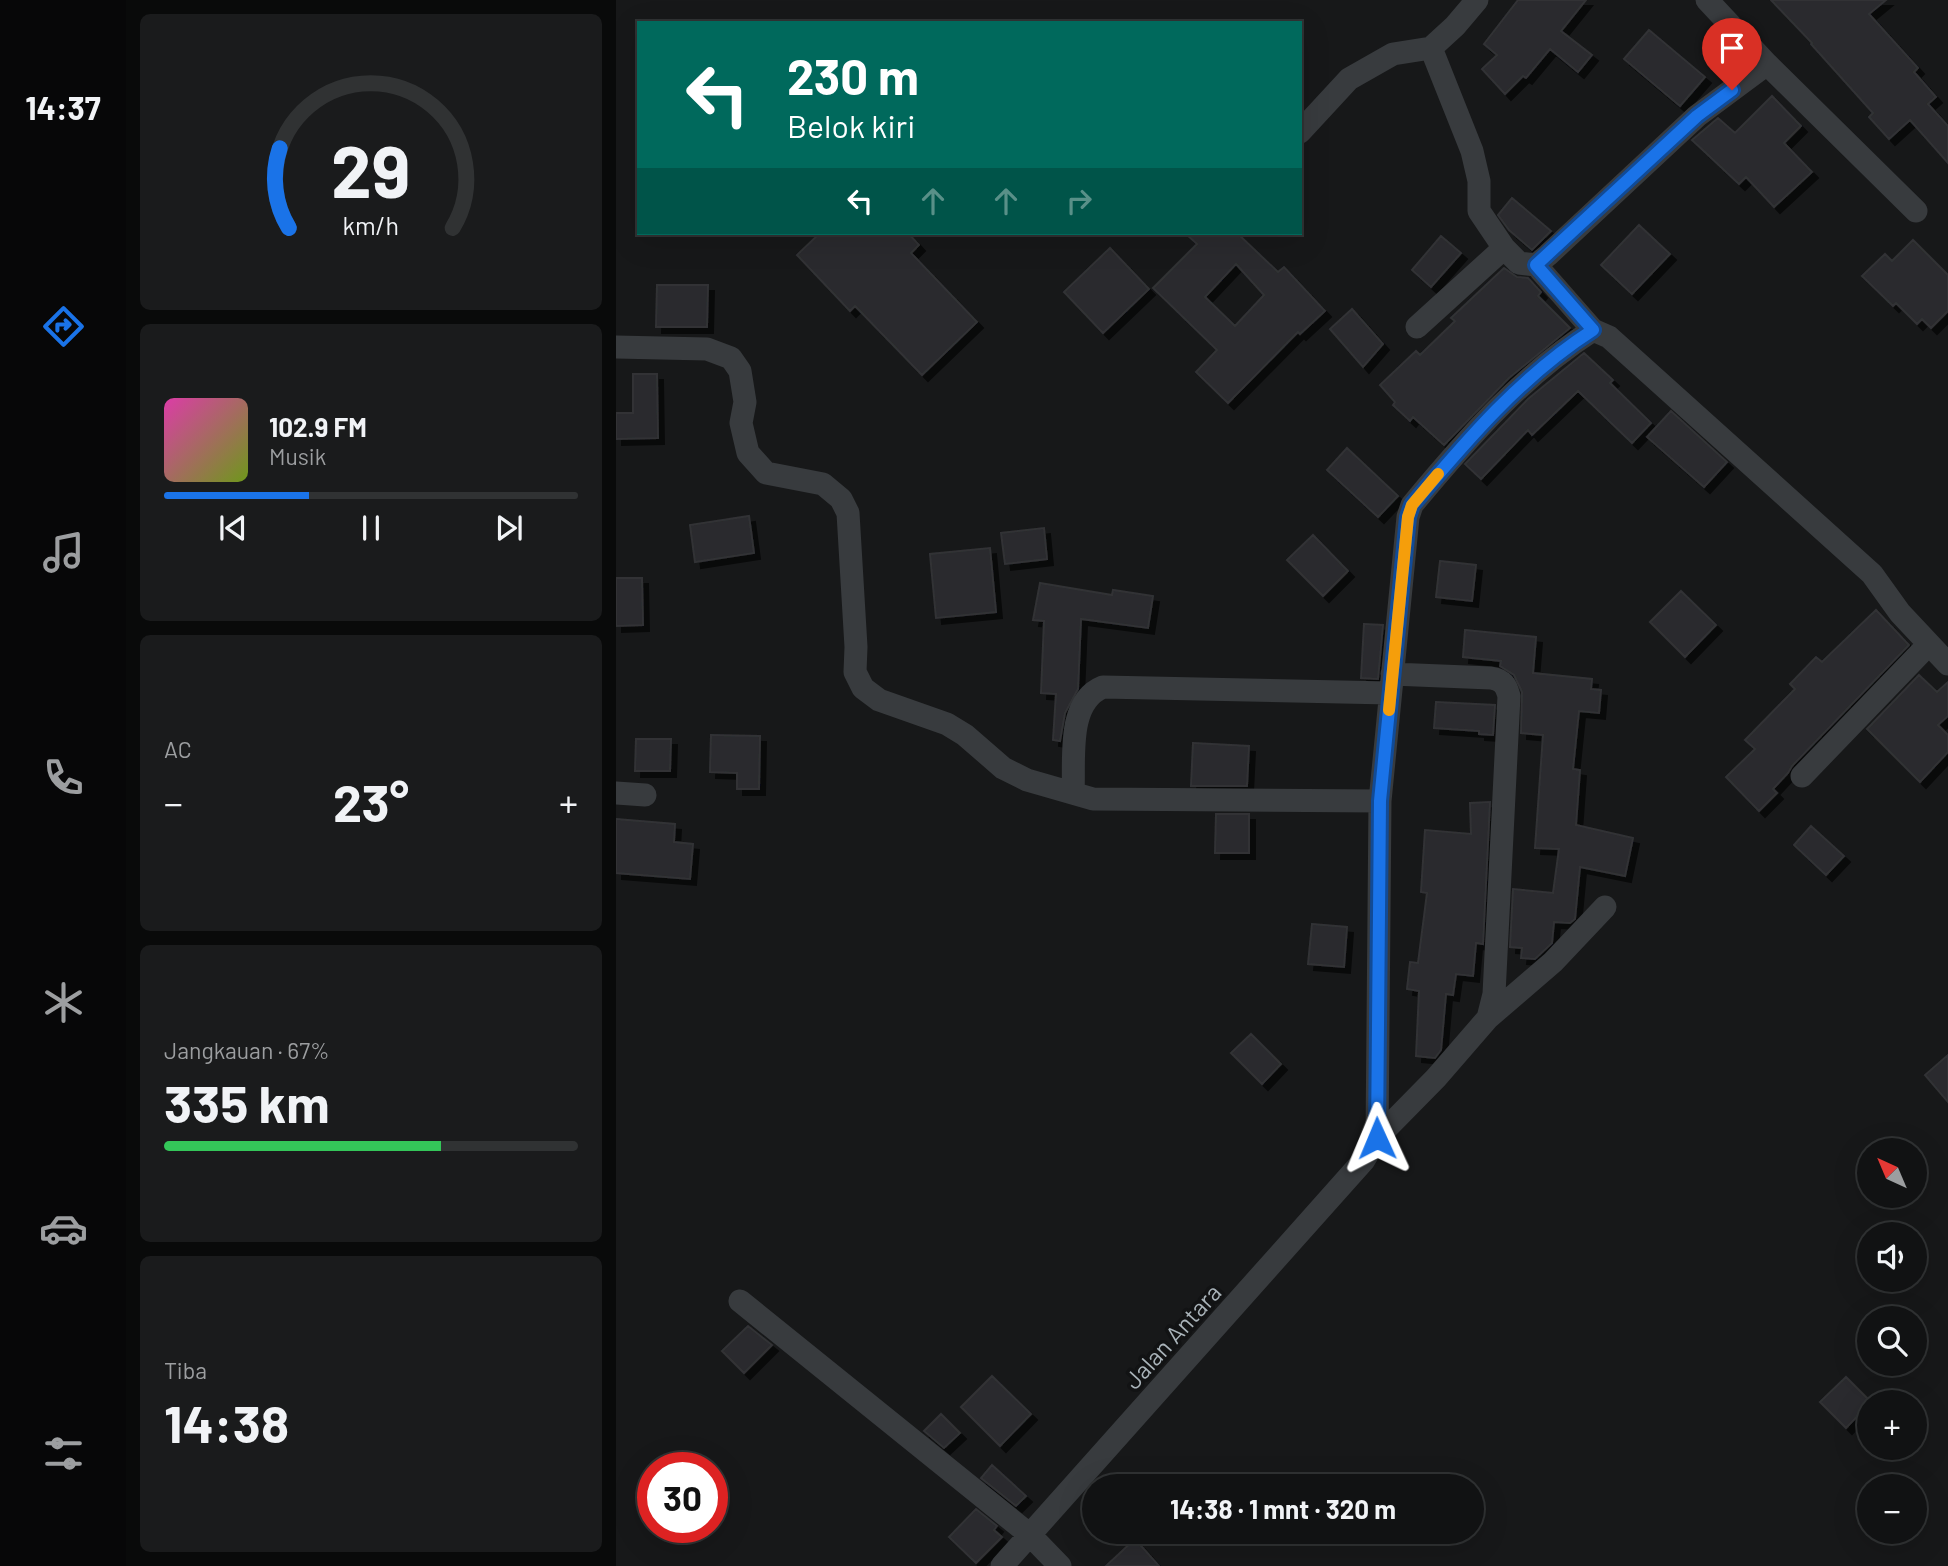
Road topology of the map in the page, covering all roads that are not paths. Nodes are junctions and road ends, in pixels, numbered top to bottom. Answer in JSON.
{"nodes":[{"id":1,"x":1477,"y":0,"type":"edge"},
{"id":2,"x":1707,"y":0,"type":"edge"},
{"id":3,"x":1431,"y":48,"type":"junction"},
{"id":4,"x":1767,"y":64,"type":"junction"},
{"id":5,"x":1302,"y":130,"type":"edge"},
{"id":6,"x":1916,"y":211,"type":"dead end"},
{"id":7,"x":1504,"y":248,"type":"junction"},
{"id":8,"x":1536,"y":265,"type":"junction"},
{"id":9,"x":1417,"y":327,"type":"dead end"},
{"id":10,"x":1593,"y":330,"type":"junction"},
{"id":11,"x":616,"y":347,"type":"edge"},
{"id":12,"x":1928,"y":644,"type":"junction"},
{"id":13,"x":1948,"y":664,"type":"edge"},
{"id":14,"x":1391,"y":683,"type":"junction"},
{"id":15,"x":1802,"y":776,"type":"dead end"},
{"id":16,"x":616,"y":793,"type":"edge"},
{"id":17,"x":1073,"y":793,"type":"junction"},
{"id":18,"x":645,"y":795,"type":"dead end"},
{"id":19,"x":1380,"y":801,"type":"junction"},
{"id":20,"x":1605,"y":907,"type":"dead end"},
{"id":21,"x":1488,"y":1018,"type":"junction"},
{"id":22,"x":1377,"y":1138,"type":"junction"},
{"id":23,"x":740,"y":1301,"type":"dead end"},
{"id":24,"x":1030,"y":1535,"type":"junction"},
{"id":25,"x":1002,"y":1566,"type":"edge"},
{"id":26,"x":1060,"y":1566,"type":"edge"}],
"edges":[{"from":1,"to":3,"type":"street"},
{"from":2,"to":4,"type":"street"},
{"from":3,"to":5,"type":"street"},
{"from":3,"to":7,"type":"street"},
{"from":4,"to":6,"type":"street"},
{"from":4,"to":8,"type":"street"},
{"from":7,"to":8,"type":"street"},
{"from":7,"to":9,"type":"street"},
{"from":8,"to":10,"type":"street"},
{"from":10,"to":12,"type":"street"},
{"from":10,"to":14,"type":"street"},
{"from":11,"to":17,"type":"street"},
{"from":12,"to":13,"type":"street"},
{"from":12,"to":15,"type":"street"},
{"from":14,"to":17,"type":"street"},
{"from":14,"to":19,"type":"street"},
{"from":14,"to":21,"type":"street"},
{"from":16,"to":18,"type":"street"},
{"from":17,"to":19,"type":"street"},
{"from":19,"to":22,"type":"street"},
{"from":20,"to":21,"type":"street","name":"Jalan Antara"},
{"from":21,"to":22,"type":"street","name":"Jalan Antara"},
{"from":22,"to":24,"type":"street","name":"Jalan Antara"},
{"from":23,"to":24,"type":"street"},
{"from":24,"to":25,"type":"street","name":"Jalan Antara"},
{"from":24,"to":26,"type":"street"}]}
